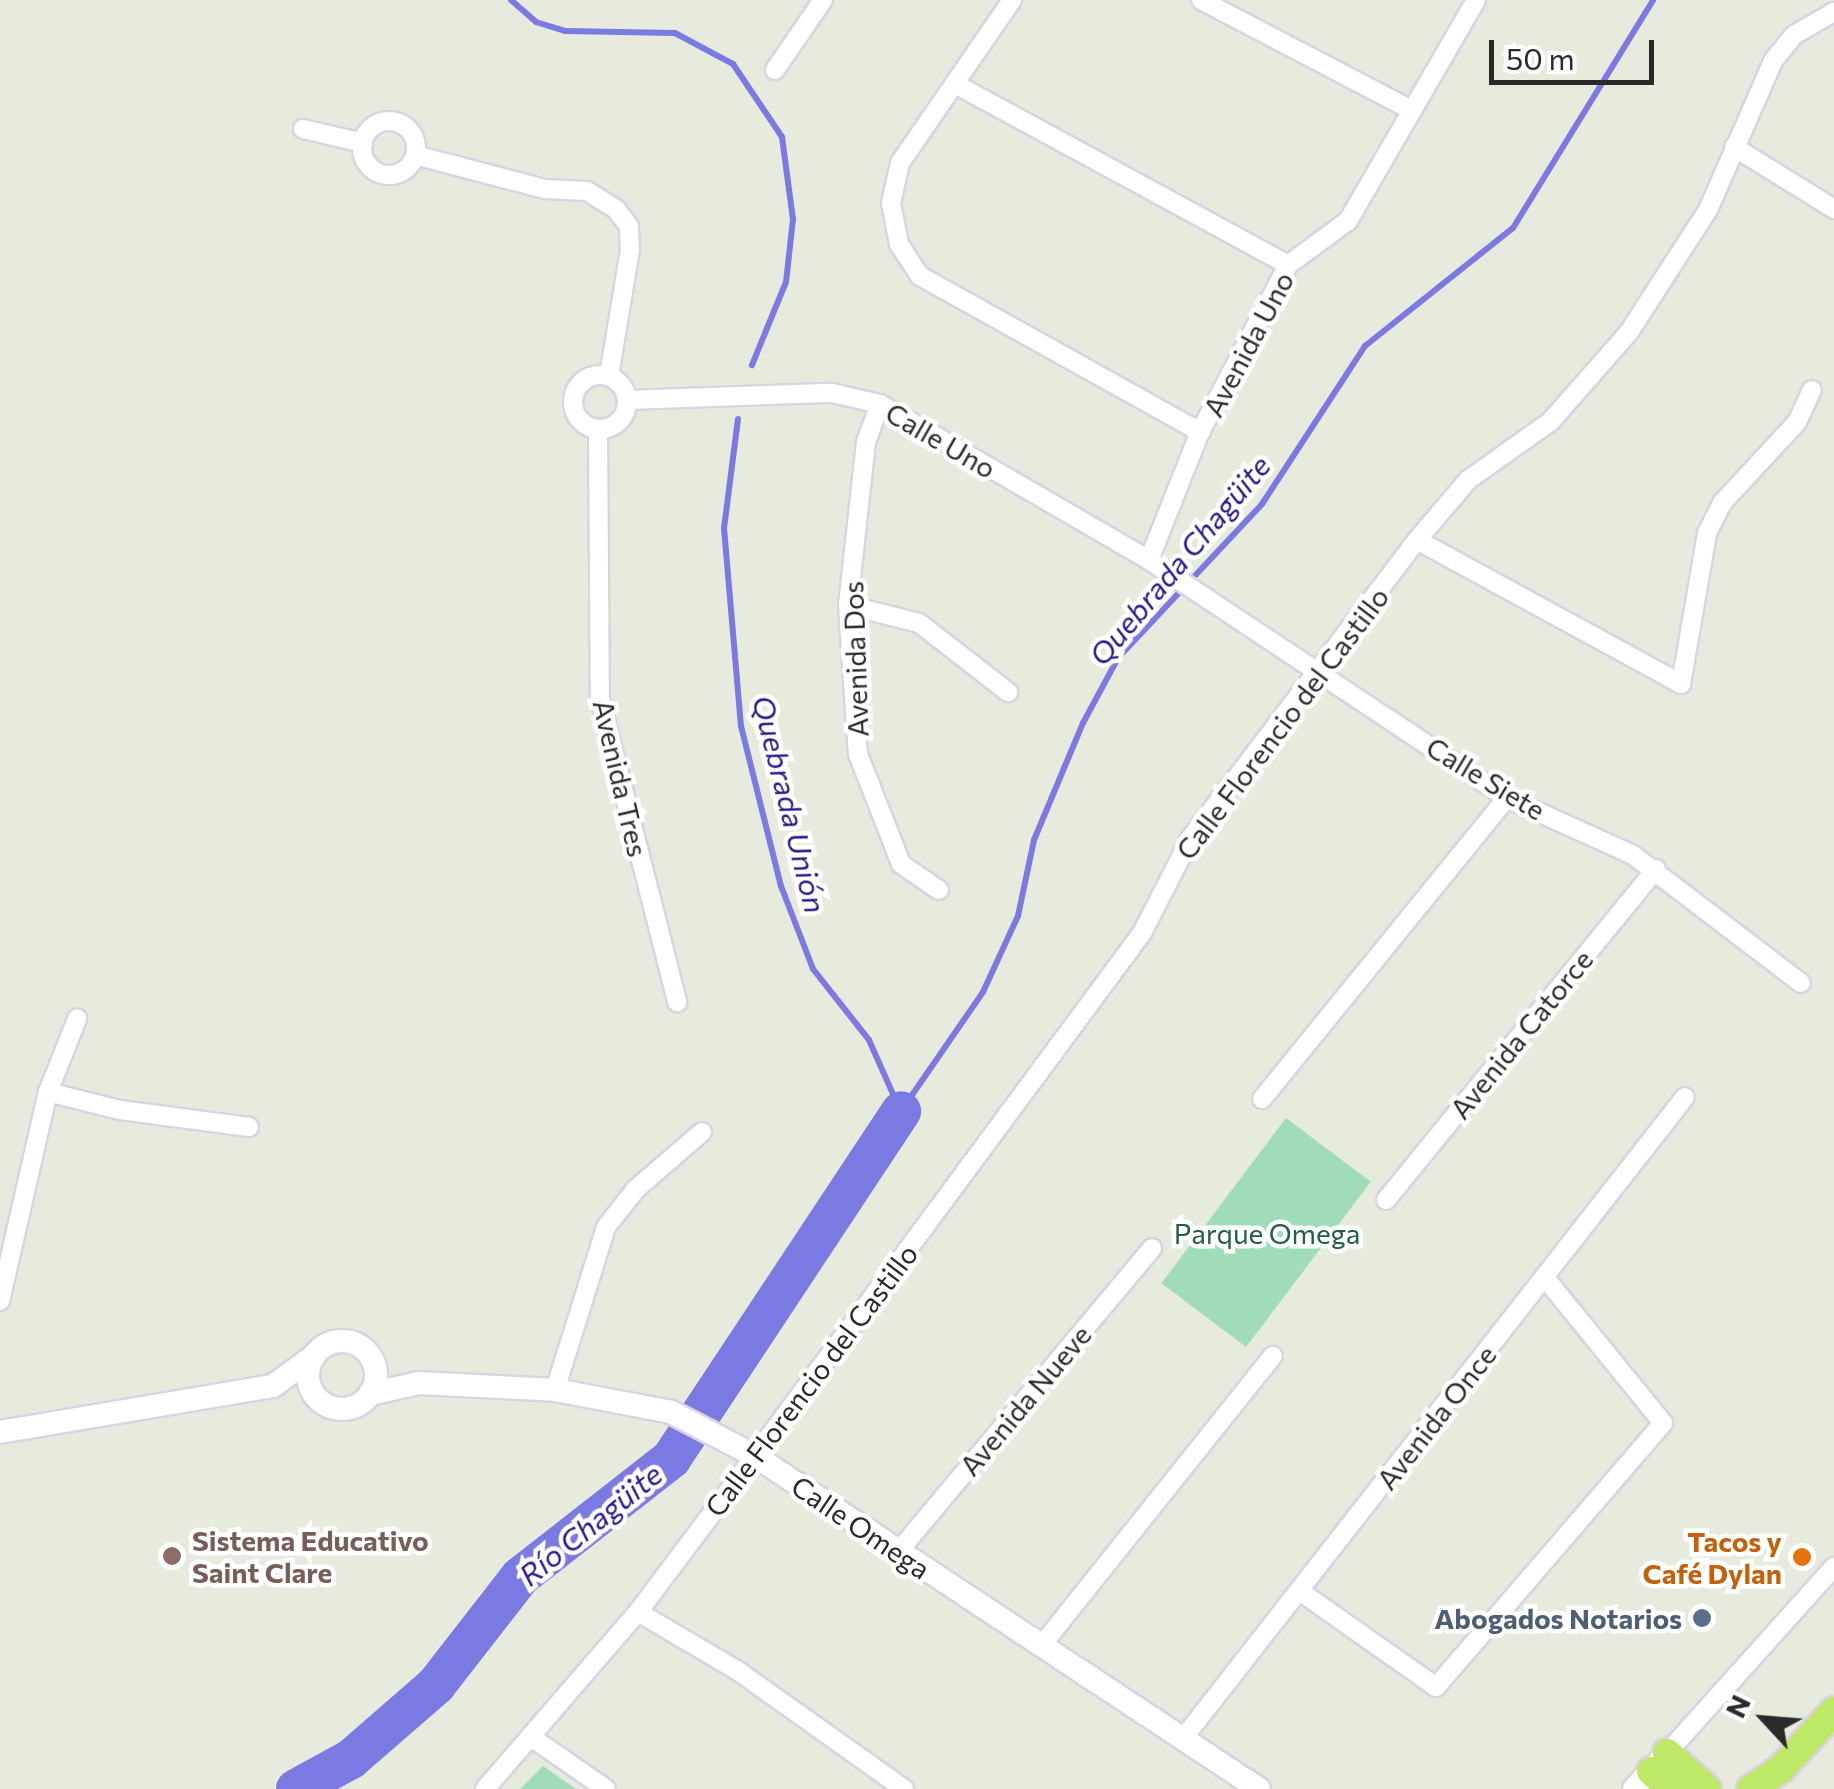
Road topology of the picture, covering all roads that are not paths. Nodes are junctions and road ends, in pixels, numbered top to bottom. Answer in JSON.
{"nodes":[{"id":1,"x":822,"y":0,"type":"edge"},
{"id":2,"x":1012,"y":0,"type":"edge"},
{"id":3,"x":1201,"y":0,"type":"edge"},
{"id":4,"x":1476,"y":0,"type":"edge"},
{"id":5,"x":1834,"y":12,"type":"edge"},
{"id":6,"x":776,"y":70,"type":"dead end"},
{"id":7,"x":955,"y":84,"type":"junction"},
{"id":8,"x":1410,"y":110,"type":"junction"},
{"id":9,"x":304,"y":129,"type":"dead end"},
{"id":10,"x":363,"y":143,"type":"junction"},
{"id":11,"x":1734,"y":147,"type":"junction"},
{"id":12,"x":415,"y":155,"type":"junction"},
{"id":13,"x":1834,"y":210,"type":"edge"},
{"id":14,"x":1288,"y":265,"type":"junction"},
{"id":15,"x":609,"y":376,"type":"junction"},
{"id":16,"x":1812,"y":390,"type":"dead end"},
{"id":17,"x":627,"y":400,"type":"junction"},
{"id":18,"x":880,"y":404,"type":"junction"},
{"id":19,"x":598,"y":430,"type":"junction"},
{"id":20,"x":1200,"y":432,"type":"junction"},
{"id":21,"x":1418,"y":540,"type":"junction"},
{"id":22,"x":1149,"y":560,"type":"junction"},
{"id":23,"x":1169,"y":573,"type":"joint"},
{"id":24,"x":848,"y":605,"type":"junction"},
{"id":25,"x":1321,"y":672,"type":"junction"},
{"id":26,"x":1008,"y":692,"type":"dead end"},
{"id":27,"x":1507,"y":798,"type":"junction"},
{"id":28,"x":1656,"y":869,"type":"junction"},
{"id":29,"x":938,"y":890,"type":"dead end"},
{"id":30,"x":1801,"y":983,"type":"dead end"},
{"id":31,"x":677,"y":1002,"type":"dead end"},
{"id":32,"x":76,"y":1019,"type":"dead end"},
{"id":33,"x":48,"y":1092,"type":"junction"},
{"id":34,"x":1685,"y":1096,"type":"dead end"},
{"id":35,"x":1262,"y":1099,"type":"dead end"},
{"id":36,"x":249,"y":1127,"type":"dead end"},
{"id":37,"x":702,"y":1132,"type":"dead end"},
{"id":38,"x":1386,"y":1200,"type":"dead end"},
{"id":39,"x":1152,"y":1248,"type":"dead end"},
{"id":40,"x":1544,"y":1278,"type":"junction"},
{"id":41,"x":0,"y":1300,"type":"edge"},
{"id":42,"x":314,"y":1356,"type":"junction"},
{"id":43,"x":1273,"y":1356,"type":"dead end"},
{"id":44,"x":372,"y":1359,"type":"junction"},
{"id":45,"x":419,"y":1384,"type":"junction"},
{"id":46,"x":273,"y":1386,"type":"junction"},
{"id":47,"x":555,"y":1390,"type":"junction"},
{"id":48,"x":370,"y":1394,"type":"junction"},
{"id":49,"x":315,"y":1397,"type":"junction"},
{"id":50,"x":0,"y":1432,"type":"edge"},
{"id":51,"x":755,"y":1456,"type":"junction"},
{"id":52,"x":898,"y":1552,"type":"junction"},
{"id":53,"x":1834,"y":1567,"type":"edge"},
{"id":54,"x":1301,"y":1592,"type":"junction"},
{"id":55,"x":638,"y":1612,"type":"junction"},
{"id":56,"x":1042,"y":1645,"type":"junction"},
{"id":57,"x":1834,"y":1712,"type":"edge"},
{"id":58,"x":1834,"y":1722,"type":"edge"},
{"id":59,"x":1185,"y":1736,"type":"junction"},
{"id":60,"x":531,"y":1737,"type":"junction"},
{"id":61,"x":1656,"y":1776,"type":"edge"},
{"id":62,"x":485,"y":1789,"type":"edge"},
{"id":63,"x":606,"y":1789,"type":"edge"},
{"id":64,"x":904,"y":1789,"type":"edge"},
{"id":65,"x":1259,"y":1789,"type":"edge"},
{"id":66,"x":1707,"y":1789,"type":"edge"},
{"id":67,"x":1751,"y":1789,"type":"edge"},
{"id":68,"x":1777,"y":1789,"type":"edge"}],
"edges":[{"from":1,"to":6,"type":"street"},
{"from":2,"to":7,"type":"street"},
{"from":3,"to":8,"type":"street"},
{"from":4,"to":8,"type":"street","name":"Avenida Uno"},
{"from":5,"to":11,"type":"street","name":"Calle Florencio del Castillo"},
{"from":7,"to":14,"type":"street"},
{"from":7,"to":20,"type":"street"},
{"from":8,"to":14,"type":"street","name":"Avenida Uno"},
{"from":9,"to":10,"type":"street"},
{"from":10,"to":12,"type":"street"},
{"from":10,"to":12,"type":"street"},
{"from":11,"to":13,"type":"street"},
{"from":11,"to":21,"type":"street","name":"Calle Florencio del Castillo"},
{"from":12,"to":15,"type":"street"},
{"from":14,"to":20,"type":"street","name":"Avenida Uno"},
{"from":15,"to":17,"type":"street"},
{"from":15,"to":19,"type":"street"},
{"from":16,"to":21,"type":"street"},
{"from":17,"to":18,"type":"street","name":"Calle Uno"},
{"from":17,"to":19,"type":"street"},
{"from":18,"to":22,"type":"street","name":"Calle Uno"},
{"from":18,"to":24,"type":"street","name":"Avenida Dos"},
{"from":19,"to":31,"type":"street","name":"Avenida Tres"},
{"from":20,"to":22,"type":"street","name":"Avenida Uno"},
{"from":21,"to":25,"type":"street","name":"Calle Florencio del Castillo"},
{"from":22,"to":23,"type":"street","name":"Calle Uno"},
{"from":23,"to":25,"type":"street","name":"Calle Siete"},
{"from":24,"to":26,"type":"street"},
{"from":24,"to":29,"type":"street","name":"Avenida Dos"},
{"from":25,"to":27,"type":"street","name":"Calle Siete"},
{"from":25,"to":51,"type":"street","name":"Calle Florencio del Castillo"},
{"from":27,"to":28,"type":"street","name":"Calle Siete"},
{"from":27,"to":35,"type":"street"},
{"from":28,"to":30,"type":"street","name":"Calle Siete"},
{"from":28,"to":38,"type":"street","name":"Avenida Catorce"},
{"from":32,"to":33,"type":"street"},
{"from":33,"to":36,"type":"street"},
{"from":33,"to":41,"type":"street"},
{"from":34,"to":40,"type":"street","name":"Avenida Once"},
{"from":37,"to":47,"type":"street"},
{"from":39,"to":52,"type":"street","name":"Avenida Nueve"},
{"from":40,"to":54,"type":"street","name":"Avenida Once"},
{"from":40,"to":54,"type":"street"},
{"from":42,"to":44,"type":"street"},
{"from":42,"to":46,"type":"street"},
{"from":42,"to":49,"type":"street"},
{"from":43,"to":56,"type":"street"},
{"from":44,"to":45,"type":"street","name":"Calle Omega"},
{"from":44,"to":48,"type":"street"},
{"from":45,"to":47,"type":"street","name":"Calle Omega"},
{"from":45,"to":48,"type":"street","name":"Calle Omega"},
{"from":46,"to":49,"type":"street"},
{"from":46,"to":50,"type":"street"},
{"from":47,"to":51,"type":"street","name":"Calle Omega"},
{"from":48,"to":49,"type":"street"},
{"from":51,"to":52,"type":"street","name":"Calle Omega"},
{"from":51,"to":55,"type":"street","name":"Calle Florencio del Castillo"},
{"from":52,"to":56,"type":"street","name":"Calle Omega"},
{"from":53,"to":61,"type":"street"},
{"from":54,"to":59,"type":"street","name":"Avenida Once"},
{"from":55,"to":60,"type":"street","name":"Calle Florencio del Castillo"},
{"from":55,"to":64,"type":"street"},
{"from":56,"to":59,"type":"street","name":"Calle Omega"},
{"from":57,"to":67,"type":"highway"},
{"from":58,"to":68,"type":"highway"},
{"from":59,"to":65,"type":"street","name":"Calle Omega"},
{"from":60,"to":62,"type":"street","name":"Calle Florencio del Castillo"},
{"from":60,"to":63,"type":"street"},
{"from":61,"to":66,"type":"highway"}]}
